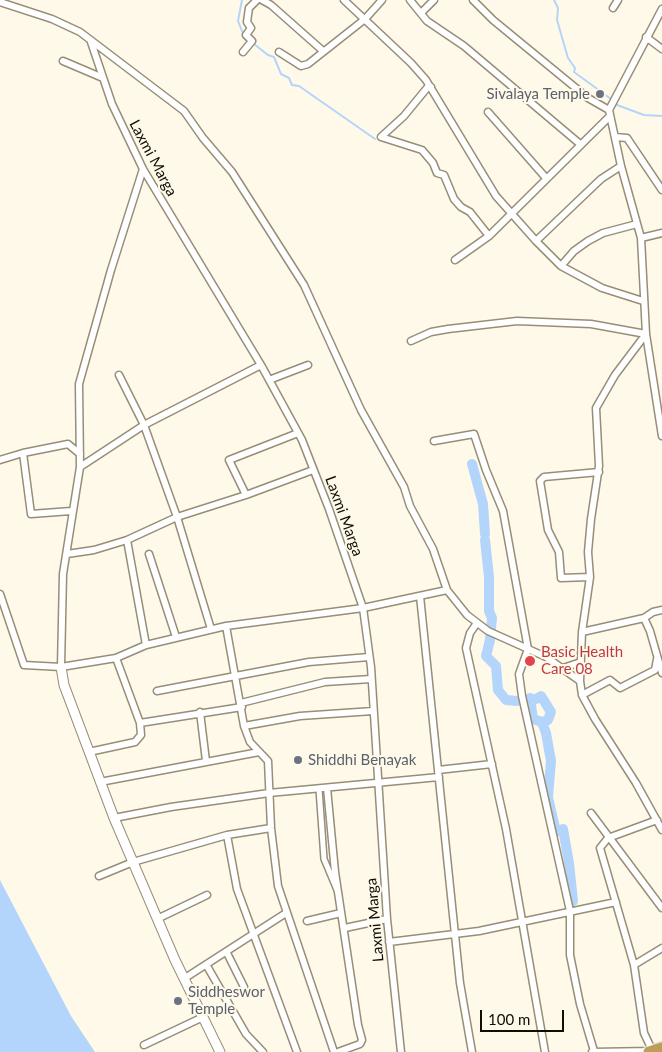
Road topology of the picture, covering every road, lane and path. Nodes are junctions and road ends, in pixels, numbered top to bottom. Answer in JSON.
{"nodes":[{"id":1,"x":257,"y":0,"type":"edge"},
{"id":2,"x":262,"y":0,"type":"edge"},
{"id":3,"x":344,"y":0,"type":"edge"},
{"id":4,"x":382,"y":0,"type":"edge"},
{"id":5,"x":410,"y":0,"type":"edge"},
{"id":6,"x":434,"y":0,"type":"edge"},
{"id":7,"x":473,"y":0,"type":"edge"},
{"id":8,"x":618,"y":0,"type":"edge"},
{"id":9,"x":0,"y":2,"type":"edge"},
{"id":10,"x":613,"y":8,"type":"dead end"},
{"id":11,"x":662,"y":9,"type":"edge"},
{"id":12,"x":421,"y":14,"type":"junction"},
{"id":13,"x":365,"y":19,"type":"junction"},
{"id":14,"x":646,"y":37,"type":"junction"},
{"id":15,"x":91,"y":40,"type":"junction"},
{"id":16,"x":662,"y":49,"type":"edge"},
{"id":17,"x":323,"y":51,"type":"junction"},
{"id":18,"x":243,"y":52,"type":"dead end"},
{"id":19,"x":279,"y":52,"type":"dead end"},
{"id":20,"x":63,"y":61,"type":"dead end"},
{"id":21,"x":103,"y":78,"type":"junction"},
{"id":22,"x":430,"y":86,"type":"junction"},
{"id":23,"x":488,"y":112,"type":"dead end"},
{"id":24,"x":609,"y":113,"type":"junction"},
{"id":25,"x":615,"y":137,"type":"junction"},
{"id":26,"x":580,"y":144,"type":"junction"},
{"id":27,"x":621,"y":166,"type":"junction"},
{"id":28,"x":143,"y":170,"type":"junction"},
{"id":29,"x":546,"y":178,"type":"junction"},
{"id":30,"x":662,"y":190,"type":"edge"},
{"id":31,"x":512,"y":214,"type":"junction"},
{"id":32,"x":637,"y":224,"type":"junction"},
{"id":33,"x":662,"y":233,"type":"edge"},
{"id":34,"x":489,"y":236,"type":"junction"},
{"id":35,"x":641,"y":238,"type":"junction"},
{"id":36,"x":536,"y":241,"type":"junction"},
{"id":37,"x":455,"y":260,"type":"dead end"},
{"id":38,"x":561,"y":266,"type":"junction"},
{"id":39,"x":643,"y":301,"type":"junction"},
{"id":40,"x":646,"y":334,"type":"junction"},
{"id":41,"x":411,"y":342,"type":"dead end"},
{"id":42,"x":261,"y":365,"type":"junction"},
{"id":43,"x":308,"y":365,"type":"dead end"},
{"id":44,"x":119,"y":375,"type":"dead end"},
{"id":45,"x":269,"y":380,"type":"junction"},
{"id":46,"x":144,"y":425,"type":"junction"},
{"id":47,"x":298,"y":432,"type":"junction"},
{"id":48,"x":662,"y":436,"type":"edge"},
{"id":49,"x":434,"y":441,"type":"dead end"},
{"id":50,"x":23,"y":453,"type":"junction"},
{"id":51,"x":80,"y":454,"type":"junction"},
{"id":52,"x":0,"y":460,"type":"edge"},
{"id":53,"x":80,"y":467,"type":"junction"},
{"id":54,"x":313,"y":470,"type":"junction"},
{"id":55,"x":599,"y":472,"type":"junction"},
{"id":56,"x":246,"y":495,"type":"junction"},
{"id":57,"x":71,"y":512,"type":"junction"},
{"id":58,"x":177,"y":517,"type":"junction"},
{"id":59,"x":127,"y":540,"type":"junction"},
{"id":60,"x":66,"y":554,"type":"junction"},
{"id":61,"x":149,"y":554,"type":"dead end"},
{"id":62,"x":590,"y":577,"type":"junction"},
{"id":63,"x":447,"y":590,"type":"junction"},
{"id":64,"x":0,"y":594,"type":"edge"},
{"id":65,"x":420,"y":596,"type":"junction"},
{"id":66,"x":363,"y":608,"type":"junction"},
{"id":67,"x":662,"y":610,"type":"edge"},
{"id":68,"x":644,"y":618,"type":"junction"},
{"id":69,"x":477,"y":623,"type":"junction"},
{"id":70,"x":226,"y":626,"type":"junction"},
{"id":71,"x":211,"y":629,"type":"junction"},
{"id":72,"x":582,"y":632,"type":"junction"},
{"id":73,"x":176,"y":637,"type":"junction"},
{"id":74,"x":146,"y":645,"type":"junction"},
{"id":75,"x":528,"y":649,"type":"junction"},
{"id":76,"x":369,"y":657,"type":"junction"},
{"id":77,"x":116,"y":658,"type":"junction"},
{"id":78,"x":657,"y":658,"type":"junction"},
{"id":79,"x":582,"y":662,"type":"junction"},
{"id":80,"x":61,"y":667,"type":"junction"},
{"id":81,"x":563,"y":668,"type":"junction"},
{"id":82,"x":662,"y":673,"type":"edge"},
{"id":83,"x":235,"y":676,"type":"junction"},
{"id":84,"x":371,"y":679,"type":"junction"},
{"id":85,"x":580,"y":681,"type":"junction"},
{"id":86,"x":157,"y":690,"type":"dead end"},
{"id":87,"x":582,"y":695,"type":"junction"},
{"id":88,"x":242,"y":705,"type":"junction"},
{"id":89,"x":373,"y":711,"type":"junction"},
{"id":90,"x":200,"y":712,"type":"junction"},
{"id":91,"x":140,"y":723,"type":"junction"},
{"id":92,"x":244,"y":726,"type":"junction"},
{"id":93,"x":89,"y":752,"type":"junction"},
{"id":94,"x":259,"y":752,"type":"junction"},
{"id":95,"x":206,"y":761,"type":"junction"},
{"id":96,"x":492,"y":764,"type":"junction"},
{"id":97,"x":439,"y":773,"type":"junction"},
{"id":98,"x":100,"y":782,"type":"junction"},
{"id":99,"x":378,"y":783,"type":"junction"},
{"id":100,"x":328,"y":788,"type":"junction"},
{"id":101,"x":320,"y":789,"type":"junction"},
{"id":102,"x":269,"y":793,"type":"junction"},
{"id":103,"x":591,"y":813,"type":"dead end"},
{"id":104,"x":114,"y":818,"type":"junction"},
{"id":105,"x":656,"y":820,"type":"junction"},
{"id":106,"x":271,"y":828,"type":"junction"},
{"id":107,"x":662,"y":830,"type":"edge"},
{"id":108,"x":227,"y":835,"type":"junction"},
{"id":109,"x":608,"y":838,"type":"junction"},
{"id":110,"x":133,"y":862,"type":"junction"},
{"id":111,"x":99,"y":876,"type":"dead end"},
{"id":112,"x":339,"y":892,"type":"junction"},
{"id":113,"x":207,"y":895,"type":"dead end"},
{"id":114,"x":616,"y":902,"type":"junction"},
{"id":115,"x":662,"y":908,"type":"edge"},
{"id":116,"x":570,"y":911,"type":"junction"},
{"id":117,"x":341,"y":913,"type":"junction"},
{"id":118,"x":286,"y":914,"type":"junction"},
{"id":119,"x":157,"y":919,"type":"junction"},
{"id":120,"x":387,"y":919,"type":"junction"},
{"id":121,"x":307,"y":921,"type":"dead end"},
{"id":122,"x":522,"y":922,"type":"junction"},
{"id":123,"x":345,"y":928,"type":"junction"},
{"id":124,"x":456,"y":934,"type":"junction"},
{"id":125,"x":254,"y":935,"type":"junction"},
{"id":126,"x":389,"y":942,"type":"junction"},
{"id":127,"x":661,"y":951,"type":"edge"},
{"id":128,"x":227,"y":953,"type":"junction"},
{"id":129,"x":634,"y":965,"type":"junction"},
{"id":130,"x":207,"y":966,"type":"junction"},
{"id":131,"x":185,"y":978,"type":"junction"},
{"id":132,"x":244,"y":987,"type":"dead end"},
{"id":133,"x":202,"y":1018,"type":"junction"},
{"id":134,"x":144,"y":1045,"type":"dead end"},
{"id":135,"x":654,"y":1051,"type":"edge"},
{"id":136,"x":220,"y":1052,"type":"edge"},
{"id":137,"x":263,"y":1052,"type":"edge"},
{"id":138,"x":297,"y":1052,"type":"edge"},
{"id":139,"x":336,"y":1052,"type":"edge"},
{"id":140,"x":401,"y":1052,"type":"edge"},
{"id":141,"x":472,"y":1052,"type":"edge"},
{"id":142,"x":545,"y":1052,"type":"edge"},
{"id":143,"x":592,"y":1052,"type":"edge"}],
"edges":[{"from":1,"to":18,"type":"street"},
{"from":2,"to":17,"type":"street"},
{"from":3,"to":13,"type":"street"},
{"from":4,"to":13,"type":"street"},
{"from":5,"to":12,"type":"street"},
{"from":6,"to":12,"type":"street"},
{"from":7,"to":24,"type":"street"},
{"from":8,"to":10,"type":"street"},
{"from":9,"to":15,"type":"street"},
{"from":11,"to":14,"type":"street"},
{"from":12,"to":26,"type":"street"},
{"from":13,"to":17,"type":"street"},
{"from":13,"to":22,"type":"street"},
{"from":14,"to":16,"type":"street"},
{"from":14,"to":24,"type":"street"},
{"from":15,"to":21,"type":"street","name":"Laxmi Marga"},
{"from":15,"to":63,"type":"street"},
{"from":17,"to":19,"type":"street"},
{"from":20,"to":21,"type":"street"},
{"from":21,"to":28,"type":"street","name":"Laxmi Marga"},
{"from":22,"to":31,"type":"street"},
{"from":22,"to":34,"type":"street"},
{"from":23,"to":29,"type":"street"},
{"from":24,"to":25,"type":"street"},
{"from":24,"to":26,"type":"street"},
{"from":25,"to":27,"type":"street"},
{"from":25,"to":30,"type":"street"},
{"from":26,"to":29,"type":"street"},
{"from":27,"to":32,"type":"street"},
{"from":27,"to":36,"type":"street"},
{"from":28,"to":42,"type":"street","name":"Laxmi Marga"},
{"from":28,"to":51,"type":"street"},
{"from":29,"to":31,"type":"street"},
{"from":31,"to":34,"type":"street"},
{"from":31,"to":36,"type":"street"},
{"from":32,"to":35,"type":"street"},
{"from":32,"to":38,"type":"street"},
{"from":33,"to":35,"type":"street"},
{"from":34,"to":37,"type":"street"},
{"from":35,"to":39,"type":"street"},
{"from":36,"to":38,"type":"street"},
{"from":38,"to":39,"type":"street"},
{"from":39,"to":40,"type":"street"},
{"from":40,"to":41,"type":"street"},
{"from":40,"to":48,"type":"street"},
{"from":40,"to":55,"type":"street"},
{"from":42,"to":45,"type":"street","name":"Laxmi Marga"},
{"from":42,"to":46,"type":"street"},
{"from":43,"to":45,"type":"street"},
{"from":44,"to":46,"type":"street"},
{"from":45,"to":47,"type":"street","name":"Laxmi Marga"},
{"from":46,"to":53,"type":"street"},
{"from":46,"to":58,"type":"street"},
{"from":47,"to":54,"type":"street","name":"Laxmi Marga"},
{"from":47,"to":56,"type":"street"},
{"from":49,"to":75,"type":"street"},
{"from":50,"to":51,"type":"street"},
{"from":50,"to":52,"type":"street"},
{"from":50,"to":57,"type":"street"},
{"from":51,"to":53,"type":"street"},
{"from":53,"to":57,"type":"street"},
{"from":54,"to":56,"type":"street"},
{"from":54,"to":66,"type":"street","name":"Laxmi Marga"},
{"from":55,"to":62,"type":"street"},
{"from":55,"to":62,"type":"street"},
{"from":56,"to":58,"type":"street"},
{"from":57,"to":60,"type":"street"},
{"from":58,"to":59,"type":"street"},
{"from":58,"to":71,"type":"street"},
{"from":59,"to":60,"type":"street"},
{"from":59,"to":74,"type":"street"},
{"from":60,"to":80,"type":"street"},
{"from":61,"to":73,"type":"street"},
{"from":62,"to":72,"type":"street"},
{"from":63,"to":65,"type":"street"},
{"from":63,"to":69,"type":"street"},
{"from":64,"to":80,"type":"street"},
{"from":65,"to":66,"type":"street"},
{"from":65,"to":97,"type":"street"},
{"from":66,"to":70,"type":"street"},
{"from":66,"to":76,"type":"street","name":"Laxmi Marga"},
{"from":67,"to":68,"type":"street"},
{"from":68,"to":72,"type":"street"},
{"from":68,"to":78,"type":"street"},
{"from":69,"to":75,"type":"street"},
{"from":69,"to":96,"type":"street"},
{"from":70,"to":71,"type":"street"},
{"from":70,"to":83,"type":"street"},
{"from":71,"to":73,"type":"street"},
{"from":72,"to":79,"type":"street"},
{"from":73,"to":74,"type":"street"},
{"from":74,"to":77,"type":"street"},
{"from":75,"to":81,"type":"street"},
{"from":75,"to":116,"type":"street"},
{"from":76,"to":83,"type":"street"},
{"from":76,"to":84,"type":"street","name":"Laxmi Marga"},
{"from":77,"to":80,"type":"street"},
{"from":77,"to":91,"type":"street"},
{"from":78,"to":82,"type":"street"},
{"from":78,"to":87,"type":"street"},
{"from":79,"to":81,"type":"street"},
{"from":79,"to":85,"type":"street"},
{"from":80,"to":93,"type":"street"},
{"from":81,"to":85,"type":"street"},
{"from":83,"to":86,"type":"street"},
{"from":83,"to":88,"type":"street"},
{"from":84,"to":88,"type":"street"},
{"from":84,"to":89,"type":"street","name":"Laxmi Marga"},
{"from":85,"to":87,"type":"street"},
{"from":87,"to":105,"type":"street"},
{"from":88,"to":90,"type":"street"},
{"from":88,"to":92,"type":"street"},
{"from":89,"to":92,"type":"street"},
{"from":89,"to":99,"type":"street","name":"Laxmi Marga"},
{"from":90,"to":91,"type":"street"},
{"from":90,"to":95,"type":"street"},
{"from":91,"to":93,"type":"street"},
{"from":92,"to":94,"type":"street"},
{"from":93,"to":98,"type":"street"},
{"from":94,"to":95,"type":"street"},
{"from":94,"to":102,"type":"street"},
{"from":95,"to":98,"type":"street"},
{"from":96,"to":97,"type":"street"},
{"from":96,"to":122,"type":"street"},
{"from":97,"to":99,"type":"street"},
{"from":97,"to":124,"type":"street"},
{"from":98,"to":104,"type":"street"},
{"from":99,"to":100,"type":"street"},
{"from":99,"to":120,"type":"street","name":"Laxmi Marga"},
{"from":100,"to":101,"type":"street"},
{"from":100,"to":112,"type":"street"},
{"from":101,"to":102,"type":"street"},
{"from":101,"to":112,"type":"street"},
{"from":102,"to":104,"type":"street"},
{"from":102,"to":106,"type":"street"},
{"from":103,"to":109,"type":"street"},
{"from":104,"to":110,"type":"street"},
{"from":105,"to":107,"type":"street"},
{"from":105,"to":109,"type":"street"},
{"from":106,"to":108,"type":"street"},
{"from":106,"to":118,"type":"street"},
{"from":108,"to":110,"type":"street"},
{"from":108,"to":125,"type":"street"},
{"from":109,"to":114,"type":"street"},
{"from":109,"to":115,"type":"street"},
{"from":110,"to":111,"type":"street"},
{"from":110,"to":119,"type":"street"},
{"from":112,"to":117,"type":"street"},
{"from":113,"to":119,"type":"street"},
{"from":114,"to":116,"type":"street"},
{"from":114,"to":129,"type":"street"},
{"from":116,"to":122,"type":"street"},
{"from":116,"to":143,"type":"street"},
{"from":117,"to":121,"type":"street"},
{"from":117,"to":123,"type":"street"},
{"from":118,"to":125,"type":"street"},
{"from":118,"to":139,"type":"street"},
{"from":119,"to":131,"type":"street"},
{"from":120,"to":123,"type":"street"},
{"from":120,"to":126,"type":"street","name":"Laxmi Marga"},
{"from":122,"to":124,"type":"street"},
{"from":122,"to":142,"type":"street"},
{"from":123,"to":139,"type":"street"},
{"from":124,"to":126,"type":"street"},
{"from":124,"to":141,"type":"street"},
{"from":125,"to":128,"type":"street"},
{"from":125,"to":138,"type":"street"},
{"from":126,"to":140,"type":"street","name":"Laxmi Marga"},
{"from":127,"to":129,"type":"street"},
{"from":128,"to":130,"type":"street"},
{"from":128,"to":132,"type":"street"},
{"from":129,"to":135,"type":"street"},
{"from":130,"to":131,"type":"street"},
{"from":130,"to":137,"type":"street"},
{"from":131,"to":133,"type":"street"},
{"from":133,"to":134,"type":"street"},
{"from":133,"to":136,"type":"street"},
{"from":135,"to":143,"type":"street"}]}
